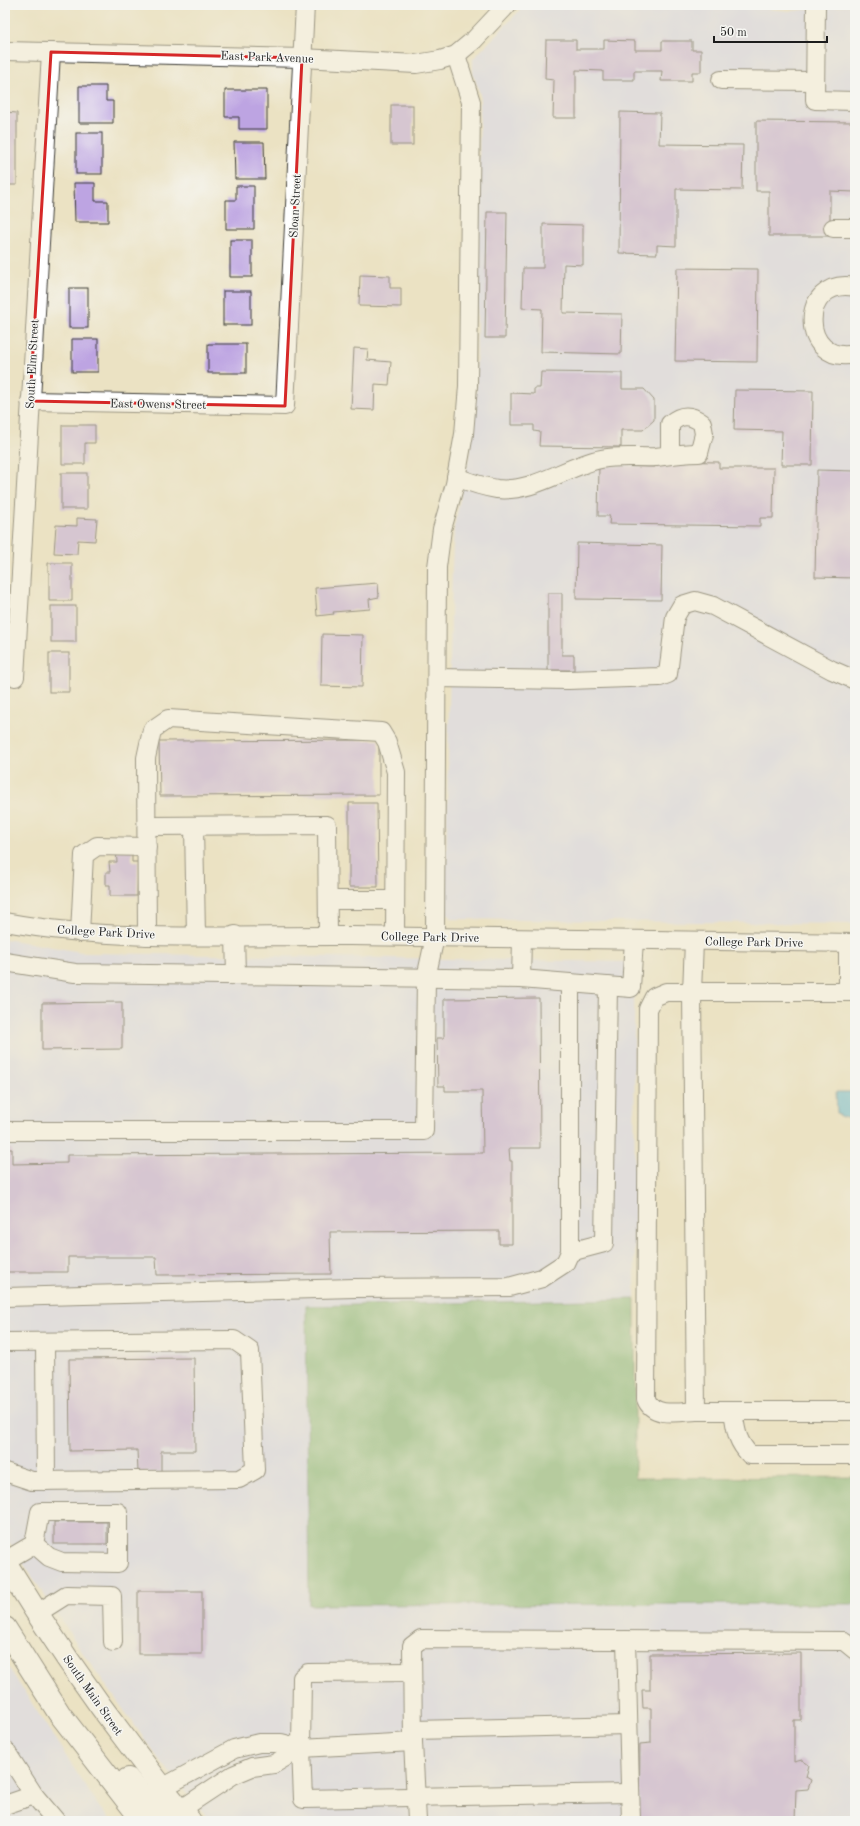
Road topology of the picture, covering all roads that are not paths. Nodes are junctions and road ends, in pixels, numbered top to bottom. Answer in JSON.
{"nodes":[{"id":1,"x":305,"y":5,"type":"edge"},
{"id":2,"x":507,"y":5,"type":"edge"},
{"id":3,"x":816,"y":5,"type":"edge"},
{"id":4,"x":5,"y":51,"type":"edge"},
{"id":5,"x":51,"y":52,"type":"junction"},
{"id":6,"x":456,"y":55,"type":"junction"},
{"id":7,"x":302,"y":58,"type":"junction"},
{"id":8,"x":721,"y":80,"type":"dead end"},
{"id":9,"x":815,"y":81,"type":"junction"},
{"id":10,"x":855,"y":101,"type":"edge"},
{"id":11,"x":833,"y":228,"type":"dead end"},
{"id":12,"x":855,"y":228,"type":"edge"},
{"id":13,"x":855,"y":287,"type":"edge"},
{"id":14,"x":855,"y":354,"type":"edge"},
{"id":15,"x":30,"y":401,"type":"junction"},
{"id":16,"x":286,"y":406,"type":"joint"},
{"id":17,"x":670,"y":454,"type":"dead end"},
{"id":18,"x":456,"y":477,"type":"junction"},
{"id":19,"x":15,"y":677,"type":"dead end"},
{"id":20,"x":437,"y":678,"type":"junction"},
{"id":21,"x":855,"y":680,"type":"edge"},
{"id":22,"x":147,"y":826,"type":"junction"},
{"id":23,"x":194,"y":826,"type":"junction"},
{"id":24,"x":147,"y":847,"type":"junction"},
{"id":25,"x":328,"y":900,"type":"junction"},
{"id":26,"x":395,"y":900,"type":"junction"},
{"id":27,"x":5,"y":922,"type":"edge"},
{"id":28,"x":80,"y":932,"type":"junction"},
{"id":29,"x":235,"y":935,"type":"junction"},
{"id":30,"x":147,"y":936,"type":"junction"},
{"id":31,"x":196,"y":936,"type":"junction"},
{"id":32,"x":328,"y":936,"type":"junction"},
{"id":33,"x":395,"y":936,"type":"junction"},
{"id":34,"x":435,"y":937,"type":"junction"},
{"id":35,"x":522,"y":939,"type":"junction"},
{"id":36,"x":634,"y":940,"type":"junction"},
{"id":37,"x":694,"y":941,"type":"junction"},
{"id":38,"x":852,"y":943,"type":"edge"},
{"id":39,"x":5,"y":962,"type":"edge"},
{"id":40,"x":236,"y":976,"type":"junction"},
{"id":41,"x":426,"y":978,"type":"junction"},
{"id":42,"x":522,"y":979,"type":"junction"},
{"id":43,"x":570,"y":983,"type":"junction"},
{"id":44,"x":608,"y":986,"type":"junction"},
{"id":45,"x":692,"y":992,"type":"junction"},
{"id":46,"x":851,"y":992,"type":"edge"},
{"id":47,"x":5,"y":1131,"type":"edge"},
{"id":48,"x":570,"y":1252,"type":"junction"},
{"id":49,"x":5,"y":1297,"type":"edge"},
{"id":50,"x":5,"y":1342,"type":"edge"},
{"id":51,"x":45,"y":1342,"type":"junction"},
{"id":52,"x":733,"y":1411,"type":"junction"},
{"id":53,"x":696,"y":1412,"type":"junction"},
{"id":54,"x":855,"y":1412,"type":"edge"},
{"id":55,"x":855,"y":1455,"type":"edge"},
{"id":56,"x":5,"y":1472,"type":"edge"},
{"id":57,"x":46,"y":1481,"type":"junction"},
{"id":58,"x":34,"y":1544,"type":"junction"},
{"id":59,"x":5,"y":1562,"type":"edge"},
{"id":60,"x":36,"y":1614,"type":"junction"},
{"id":61,"x":5,"y":1628,"type":"edge"},
{"id":62,"x":626,"y":1640,"type":"junction"},
{"id":63,"x":113,"y":1642,"type":"dead end"},
{"id":64,"x":855,"y":1650,"type":"edge"},
{"id":65,"x":27,"y":1662,"type":"junction"},
{"id":66,"x":412,"y":1672,"type":"junction"},
{"id":67,"x":628,"y":1725,"type":"junction"},
{"id":68,"x":413,"y":1736,"type":"junction"},
{"id":69,"x":301,"y":1748,"type":"junction"},
{"id":70,"x":5,"y":1750,"type":"edge"},
{"id":71,"x":162,"y":1788,"type":"junction"},
{"id":72,"x":630,"y":1793,"type":"junction"},
{"id":73,"x":34,"y":1795,"type":"junction"},
{"id":74,"x":416,"y":1798,"type":"junction"},
{"id":75,"x":5,"y":1805,"type":"edge"},
{"id":76,"x":185,"y":1815,"type":"edge"},
{"id":77,"x":56,"y":1821,"type":"edge"},
{"id":78,"x":143,"y":1821,"type":"edge"},
{"id":79,"x":417,"y":1821,"type":"edge"},
{"id":80,"x":631,"y":1821,"type":"edge"}],
"edges":[{"from":1,"to":7,"type":"street","name":"Sloan Street"},
{"from":2,"to":6,"type":"street","name":"East Park Avenue"},
{"from":3,"to":9,"type":"street"},
{"from":4,"to":5,"type":"street","name":"East Park Avenue"},
{"from":5,"to":7,"type":"street","name":"East Park Avenue"},
{"from":5,"to":15,"type":"street","name":"South Elm Street"},
{"from":6,"to":7,"type":"street","name":"East Park Avenue"},
{"from":6,"to":18,"type":"street"},
{"from":7,"to":16,"type":"street","name":"Sloan Street"},
{"from":8,"to":9,"type":"street"},
{"from":9,"to":10,"type":"street"},
{"from":11,"to":12,"type":"street"},
{"from":13,"to":14,"type":"street"},
{"from":15,"to":16,"type":"street","name":"East Owens Street"},
{"from":15,"to":19,"type":"street","name":"South Elm Street"},
{"from":17,"to":18,"type":"street"},
{"from":18,"to":20,"type":"street"},
{"from":20,"to":21,"type":"street"},
{"from":20,"to":34,"type":"street"},
{"from":22,"to":23,"type":"street"},
{"from":22,"to":24,"type":"street"},
{"from":22,"to":26,"type":"street"},
{"from":23,"to":25,"type":"street"},
{"from":23,"to":31,"type":"street"},
{"from":24,"to":28,"type":"street"},
{"from":24,"to":30,"type":"street"},
{"from":25,"to":26,"type":"street"},
{"from":25,"to":32,"type":"street"},
{"from":26,"to":33,"type":"street"},
{"from":27,"to":28,"type":"street","name":"College Park Drive"},
{"from":28,"to":30,"type":"street","name":"College Park Drive"},
{"from":29,"to":31,"type":"street","name":"College Park Drive"},
{"from":29,"to":32,"type":"street","name":"College Park Drive"},
{"from":29,"to":40,"type":"street"},
{"from":30,"to":31,"type":"street","name":"College Park Drive"},
{"from":32,"to":33,"type":"street","name":"College Park Drive"},
{"from":33,"to":34,"type":"street","name":"College Park Drive"},
{"from":34,"to":35,"type":"street","name":"College Park Drive"},
{"from":34,"to":41,"type":"street"},
{"from":35,"to":36,"type":"street","name":"College Park Drive"},
{"from":35,"to":42,"type":"street"},
{"from":36,"to":37,"type":"street","name":"College Park Drive"},
{"from":36,"to":44,"type":"street"},
{"from":37,"to":38,"type":"street","name":"College Park Drive"},
{"from":37,"to":45,"type":"street"},
{"from":38,"to":46,"type":"street"},
{"from":39,"to":40,"type":"street"},
{"from":40,"to":41,"type":"street"},
{"from":41,"to":42,"type":"street"},
{"from":41,"to":47,"type":"street"},
{"from":42,"to":43,"type":"street"},
{"from":43,"to":44,"type":"street"},
{"from":43,"to":48,"type":"street"},
{"from":44,"to":48,"type":"street"},
{"from":45,"to":46,"type":"street"},
{"from":45,"to":53,"type":"street"},
{"from":45,"to":53,"type":"street"},
{"from":48,"to":49,"type":"street"},
{"from":50,"to":51,"type":"street"},
{"from":51,"to":57,"type":"street"},
{"from":51,"to":57,"type":"street"},
{"from":52,"to":53,"type":"street"},
{"from":52,"to":54,"type":"street"},
{"from":52,"to":55,"type":"street"},
{"from":56,"to":57,"type":"street"},
{"from":58,"to":58,"type":"street"},
{"from":58,"to":59,"type":"street"},
{"from":59,"to":60,"type":"main road","name":"South Main Street"},
{"from":60,"to":63,"type":"street"},
{"from":60,"to":71,"type":"main road","name":"South Main Street"},
{"from":61,"to":65,"type":"main road"},
{"from":62,"to":64,"type":"street"},
{"from":62,"to":66,"type":"street"},
{"from":62,"to":67,"type":"street"},
{"from":65,"to":76,"type":"main road"},
{"from":65,"to":78,"type":"main road"},
{"from":66,"to":68,"type":"street"},
{"from":66,"to":69,"type":"street"},
{"from":67,"to":68,"type":"street"},
{"from":67,"to":72,"type":"street"},
{"from":68,"to":69,"type":"street"},
{"from":68,"to":74,"type":"street"},
{"from":69,"to":71,"type":"street"},
{"from":69,"to":74,"type":"street"},
{"from":69,"to":76,"type":"street"},
{"from":70,"to":73,"type":"street"},
{"from":71,"to":76,"type":"main road","name":"South Main Street"},
{"from":72,"to":74,"type":"street"},
{"from":72,"to":80,"type":"street"},
{"from":73,"to":75,"type":"street"},
{"from":73,"to":77,"type":"street"},
{"from":74,"to":79,"type":"street"}]}
